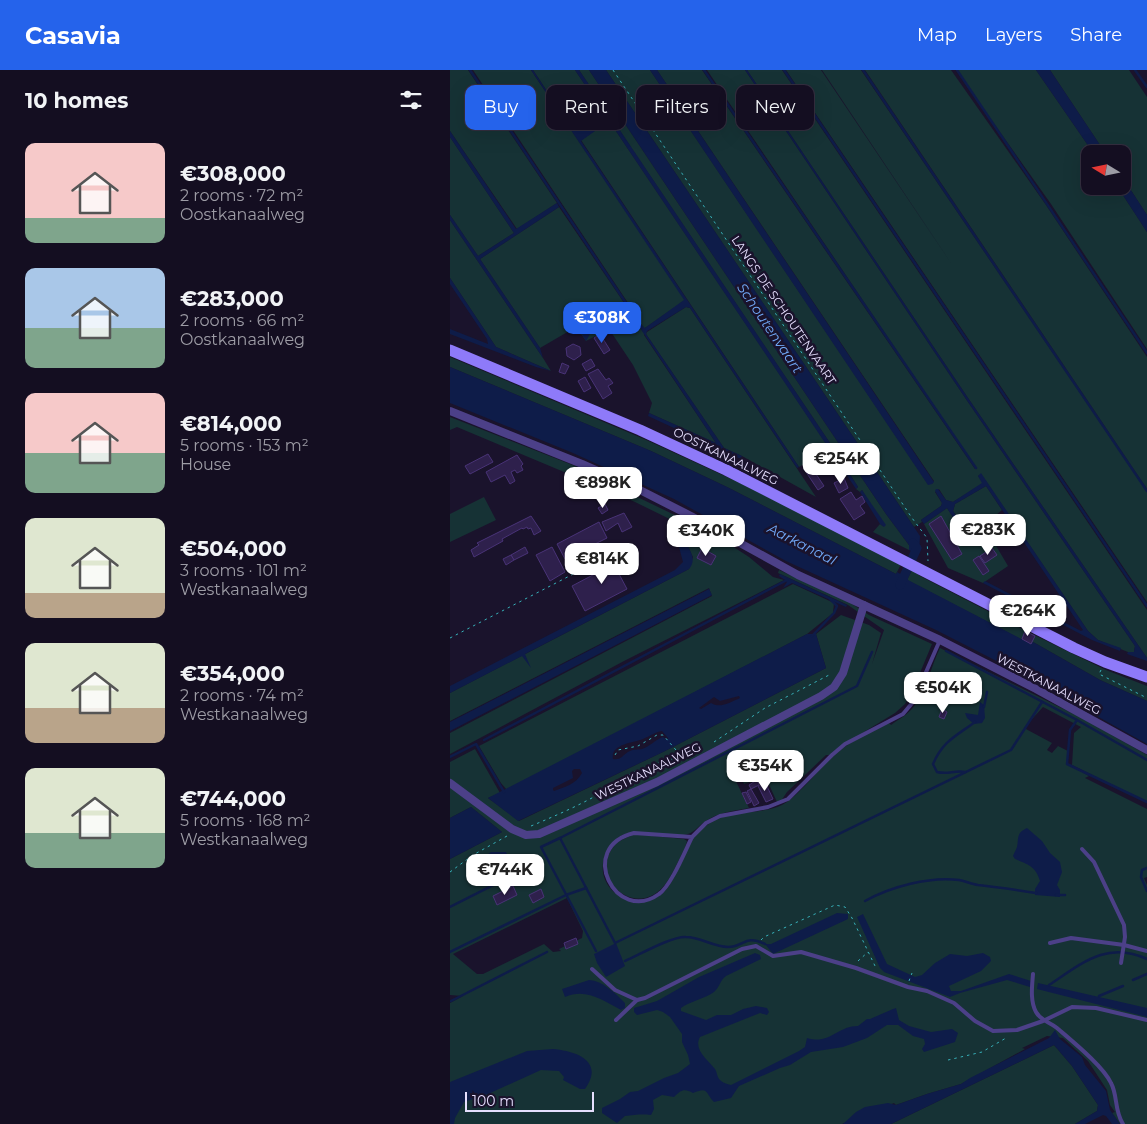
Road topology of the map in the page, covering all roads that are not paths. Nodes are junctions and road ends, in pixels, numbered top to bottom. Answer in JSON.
{"nodes":[{"id":1,"x":450,"y":350,"type":"edge"},
{"id":2,"x":450,"y":412,"type":"edge"},
{"id":3,"x":864,"y":605,"type":"junction"},
{"id":4,"x":940,"y":640,"type":"junction"},
{"id":5,"x":1147,"y":677,"type":"edge"},
{"id":6,"x":1147,"y":750,"type":"edge"},
{"id":7,"x":450,"y":783,"type":"edge"},
{"id":8,"x":692,"y":837,"type":"junction"},
{"id":9,"x":1082,"y":849,"type":"dead end"},
{"id":10,"x":1050,"y":942,"type":"dead end"},
{"id":11,"x":1124,"y":947,"type":"junction"},
{"id":12,"x":1147,"y":951,"type":"edge"},
{"id":13,"x":1121,"y":963,"type":"dead end"},
{"id":14,"x":592,"y":969,"type":"dead end"},
{"id":15,"x":1033,"y":974,"type":"dead end"},
{"id":16,"x":637,"y":1000,"type":"junction"},
{"id":17,"x":616,"y":1020,"type":"dead end"},
{"id":18,"x":1147,"y":1020,"type":"edge"},
{"id":19,"x":1044,"y":1021,"type":"junction"},
{"id":20,"x":1123,"y":1124,"type":"edge"}],
"edges":[{"from":1,"to":5,"type":"main road","name":"OOSTKANAALWEG"},
{"from":2,"to":3,"type":"street","name":"WESTKANAALWEG"},
{"from":3,"to":4,"type":"street","name":"WESTKANAALWEG"},
{"from":3,"to":7,"type":"street","name":"WESTKANAALWEG"},
{"from":4,"to":6,"type":"street","name":"WESTKANAALWEG"},
{"from":4,"to":8,"type":"lane"},
{"from":8,"to":8,"type":"lane"},
{"from":9,"to":11,"type":"lane"},
{"from":10,"to":11,"type":"lane"},
{"from":11,"to":12,"type":"lane"},
{"from":11,"to":13,"type":"lane"},
{"from":14,"to":16,"type":"lane"},
{"from":15,"to":19,"type":"lane"},
{"from":16,"to":17,"type":"lane"},
{"from":16,"to":19,"type":"lane"},
{"from":18,"to":19,"type":"lane"},
{"from":19,"to":20,"type":"lane"}]}
